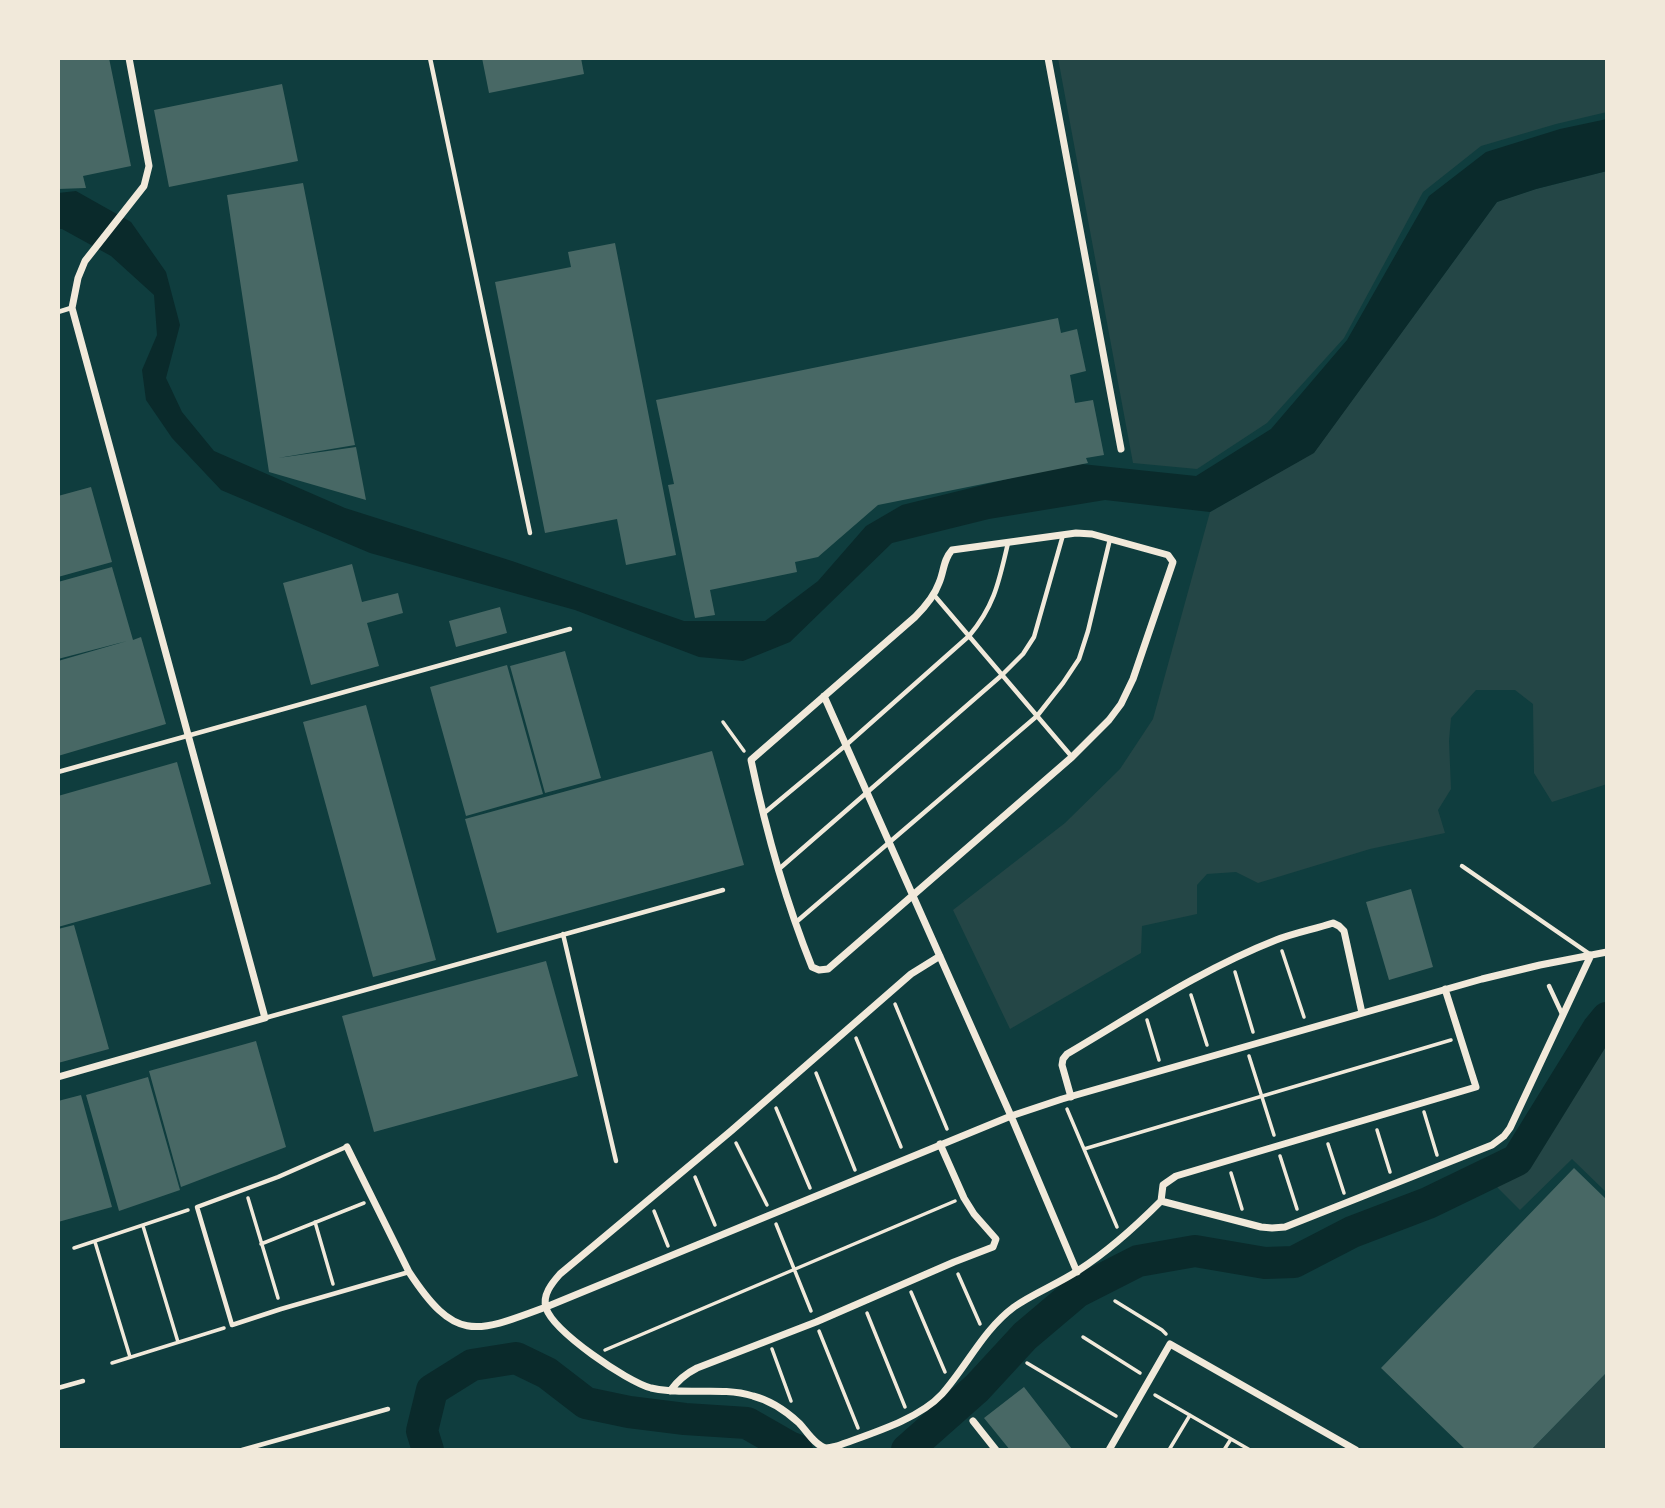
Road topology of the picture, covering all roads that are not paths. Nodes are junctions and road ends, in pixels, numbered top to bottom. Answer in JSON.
{"nodes":[{"id":1,"x":129,"y":58,"type":"edge"},
{"id":2,"x":430,"y":58,"type":"edge"},
{"id":3,"x":1048,"y":58,"type":"edge"},
{"id":4,"x":72,"y":308,"type":"junction"},
{"id":5,"x":58,"y":312,"type":"edge"},
{"id":6,"x":1122,"y":449,"type":"dead end"},
{"id":7,"x":530,"y":533,"type":"dead end"},
{"id":8,"x":1063,"y":534,"type":"junction"},
{"id":9,"x":1110,"y":538,"type":"junction"},
{"id":10,"x":1008,"y":543,"type":"junction"},
{"id":11,"x":934,"y":594,"type":"junction"},
{"id":12,"x":570,"y":629,"type":"dead end"},
{"id":13,"x":969,"y":636,"type":"junction"},
{"id":14,"x":1002,"y":675,"type":"junction"},
{"id":15,"x":824,"y":696,"type":"junction"},
{"id":16,"x":1037,"y":716,"type":"junction"},
{"id":17,"x":188,"y":735,"type":"junction"},
{"id":18,"x":846,"y":745,"type":"junction"},
{"id":19,"x":1072,"y":757,"type":"junction"},
{"id":20,"x":58,"y":772,"type":"edge"},
{"id":21,"x":867,"y":792,"type":"junction"},
{"id":22,"x":762,"y":815,"type":"junction"},
{"id":23,"x":890,"y":844,"type":"junction"},
{"id":24,"x":1462,"y":866,"type":"dead end"},
{"id":25,"x":778,"y":870,"type":"junction"},
{"id":26,"x":723,"y":890,"type":"dead end"},
{"id":27,"x":913,"y":895,"type":"junction"},
{"id":28,"x":794,"y":924,"type":"junction"},
{"id":29,"x":563,"y":934,"type":"junction"},
{"id":30,"x":1607,"y":952,"type":"edge"},
{"id":31,"x":1591,"y":955,"type":"junction"},
{"id":32,"x":940,"y":956,"type":"junction"},
{"id":33,"x":1549,"y":985,"type":"dead end"},
{"id":34,"x":1445,"y":989,"type":"junction"},
{"id":35,"x":1362,"y":1013,"type":"junction"},
{"id":36,"x":1563,"y":1016,"type":"junction"},
{"id":37,"x":265,"y":1018,"type":"junction"},
{"id":38,"x":58,"y":1077,"type":"edge"},
{"id":39,"x":1067,"y":1098,"type":"junction"},
{"id":40,"x":1011,"y":1116,"type":"junction"},
{"id":41,"x":940,"y":1144,"type":"junction"},
{"id":42,"x":347,"y":1147,"type":"joint"},
{"id":43,"x":616,"y":1161,"type":"dead end"},
{"id":44,"x":1161,"y":1200,"type":"junction"},
{"id":45,"x":409,"y":1272,"type":"junction"},
{"id":46,"x":1077,"y":1272,"type":"junction"},
{"id":47,"x":546,"y":1307,"type":"junction"},
{"id":48,"x":83,"y":1381,"type":"dead end"},
{"id":49,"x":58,"y":1388,"type":"edge"},
{"id":50,"x":670,"y":1391,"type":"junction"},
{"id":51,"x":388,"y":1409,"type":"dead end"},
{"id":52,"x":973,"y":1421,"type":"dead end"},
{"id":53,"x":1343,"y":1447,"type":"edge"},
{"id":54,"x":242,"y":1450,"type":"edge"},
{"id":55,"x":996,"y":1450,"type":"edge"},
{"id":56,"x":1109,"y":1450,"type":"edge"},
{"id":57,"x":1356,"y":1450,"type":"edge"}],
"edges":[{"from":1,"to":4,"type":"street"},
{"from":2,"to":7,"type":"lane"},
{"from":3,"to":6,"type":"street"},
{"from":4,"to":5,"type":"lane"},
{"from":4,"to":17,"type":"street"},
{"from":8,"to":9,"type":"street"},
{"from":8,"to":10,"type":"street"},
{"from":8,"to":14,"type":"lane"},
{"from":9,"to":16,"type":"lane"},
{"from":9,"to":19,"type":"street"},
{"from":10,"to":11,"type":"street"},
{"from":10,"to":13,"type":"lane"},
{"from":11,"to":13,"type":"lane"},
{"from":11,"to":15,"type":"street"},
{"from":12,"to":17,"type":"lane"},
{"from":13,"to":14,"type":"lane"},
{"from":13,"to":18,"type":"lane"},
{"from":14,"to":16,"type":"lane"},
{"from":14,"to":21,"type":"lane"},
{"from":15,"to":18,"type":"street"},
{"from":15,"to":22,"type":"street"},
{"from":16,"to":19,"type":"lane"},
{"from":16,"to":23,"type":"lane"},
{"from":17,"to":20,"type":"lane"},
{"from":17,"to":37,"type":"street"},
{"from":18,"to":21,"type":"street"},
{"from":18,"to":22,"type":"lane"},
{"from":19,"to":27,"type":"street"},
{"from":21,"to":23,"type":"street"},
{"from":21,"to":25,"type":"lane"},
{"from":22,"to":25,"type":"street"},
{"from":23,"to":27,"type":"street"},
{"from":23,"to":28,"type":"lane"},
{"from":24,"to":31,"type":"lane"},
{"from":25,"to":28,"type":"street"},
{"from":26,"to":29,"type":"lane"},
{"from":27,"to":28,"type":"street"},
{"from":27,"to":32,"type":"street"},
{"from":29,"to":37,"type":"lane"},
{"from":29,"to":43,"type":"lane"},
{"from":30,"to":31,"type":"street"},
{"from":31,"to":34,"type":"street"},
{"from":31,"to":36,"type":"street"},
{"from":32,"to":40,"type":"street"},
{"from":32,"to":47,"type":"street"},
{"from":33,"to":36,"type":"lane"},
{"from":34,"to":35,"type":"street"},
{"from":34,"to":44,"type":"street"},
{"from":35,"to":39,"type":"street"},
{"from":35,"to":39,"type":"street"},
{"from":36,"to":44,"type":"street"},
{"from":37,"to":38,"type":"street"},
{"from":39,"to":40,"type":"street"},
{"from":40,"to":41,"type":"street"},
{"from":40,"to":46,"type":"street"},
{"from":41,"to":47,"type":"street"},
{"from":41,"to":50,"type":"street"},
{"from":42,"to":45,"type":"street"},
{"from":42,"to":45,"type":"lane"},
{"from":44,"to":46,"type":"street"},
{"from":45,"to":47,"type":"street"},
{"from":46,"to":50,"type":"street"},
{"from":47,"to":50,"type":"street"},
{"from":48,"to":49,"type":"lane"},
{"from":51,"to":54,"type":"lane"},
{"from":52,"to":55,"type":"street"},
{"from":53,"to":56,"type":"street"},
{"from":53,"to":57,"type":"street"}]}
